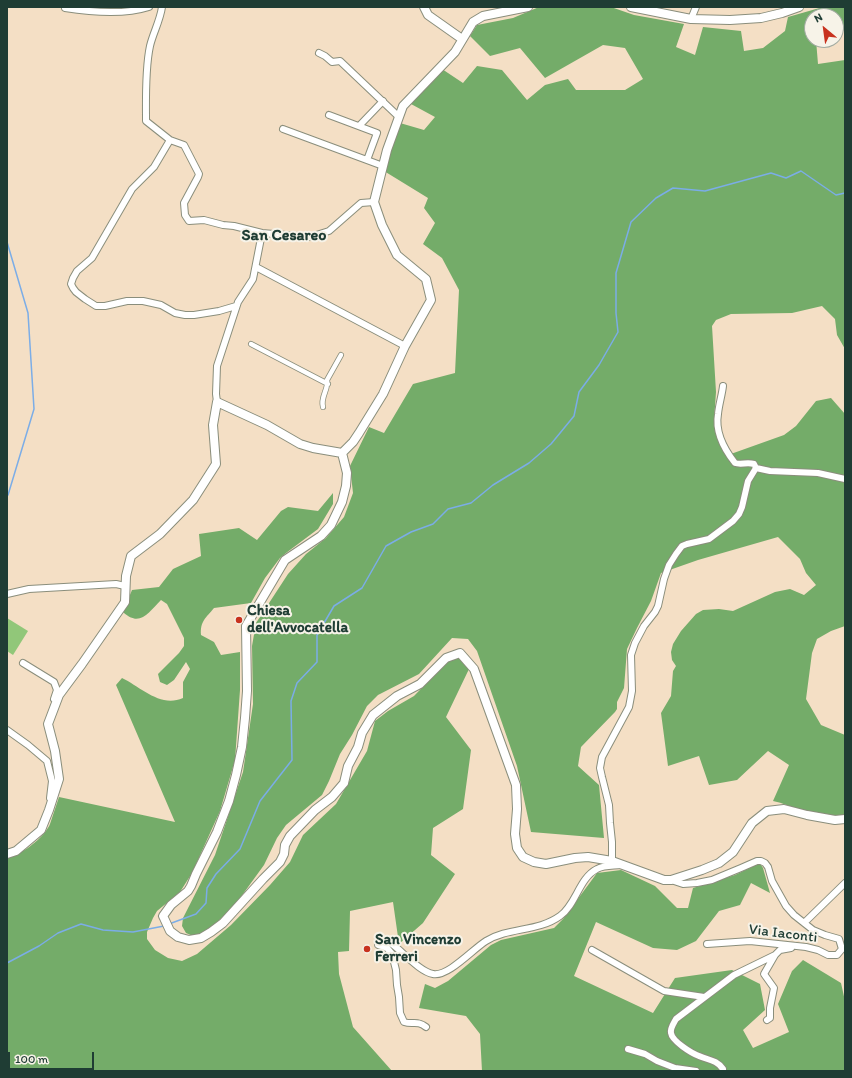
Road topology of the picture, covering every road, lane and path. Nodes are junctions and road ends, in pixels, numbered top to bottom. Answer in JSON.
{"nodes":[{"id":1,"x":149,"y":7,"type":"edge"},
{"id":2,"x":162,"y":7,"type":"edge"},
{"id":3,"x":424,"y":7,"type":"edge"},
{"id":4,"x":528,"y":7,"type":"edge"},
{"id":5,"x":632,"y":7,"type":"edge"},
{"id":6,"x":696,"y":7,"type":"edge"},
{"id":7,"x":799,"y":7,"type":"edge"},
{"id":8,"x":65,"y":8,"type":"edge"},
{"id":9,"x":691,"y":19,"type":"junction"},
{"id":10,"x":462,"y":39,"type":"junction"},
{"id":11,"x":319,"y":53,"type":"dead end"},
{"id":12,"x":383,"y":101,"type":"junction"},
{"id":13,"x":329,"y":115,"type":"dead end"},
{"id":14,"x":399,"y":116,"type":"junction"},
{"id":15,"x":359,"y":126,"type":"junction"},
{"id":16,"x":283,"y":129,"type":"dead end"},
{"id":17,"x":170,"y":140,"type":"junction"},
{"id":18,"x":367,"y":160,"type":"junction"},
{"id":19,"x":383,"y":166,"type":"junction"},
{"id":20,"x":374,"y":202,"type":"junction"},
{"id":21,"x":262,"y":233,"type":"junction"},
{"id":22,"x":256,"y":267,"type":"junction"},
{"id":23,"x":236,"y":306,"type":"junction"},
{"id":24,"x":250,"y":344,"type":"dead end"},
{"id":25,"x":405,"y":346,"type":"junction"},
{"id":26,"x":341,"y":355,"type":"dead end"},
{"id":27,"x":328,"y":384,"type":"junction"},
{"id":28,"x":723,"y":386,"type":"dead end"},
{"id":29,"x":217,"y":402,"type":"junction"},
{"id":30,"x":323,"y":407,"type":"dead end"},
{"id":31,"x":342,"y":453,"type":"junction"},
{"id":32,"x":756,"y":468,"type":"junction"},
{"id":33,"x":845,"y":480,"type":"edge"},
{"id":34,"x":125,"y":586,"type":"junction"},
{"id":35,"x":7,"y":594,"type":"edge"},
{"id":36,"x":23,"y":663,"type":"dead end"},
{"id":37,"x":52,"y":712,"type":"junction"},
{"id":38,"x":7,"y":730,"type":"edge"},
{"id":39,"x":49,"y":810,"type":"junction"},
{"id":40,"x":845,"y":819,"type":"edge"},
{"id":41,"x":7,"y":854,"type":"edge"},
{"id":42,"x":612,"y":861,"type":"junction"},
{"id":43,"x":622,"y":865,"type":"junction"},
{"id":44,"x":671,"y":880,"type":"junction"},
{"id":45,"x":845,"y":883,"type":"edge"},
{"id":46,"x":804,"y":924,"type":"junction"},
{"id":47,"x":842,"y":939,"type":"edge"},
{"id":48,"x":707,"y":944,"type":"dead end"},
{"id":49,"x":797,"y":947,"type":"junction"},
{"id":50,"x":592,"y":950,"type":"dead end"},
{"id":51,"x":775,"y":955,"type":"junction"},
{"id":52,"x":704,"y":997,"type":"junction"},
{"id":53,"x":768,"y":1020,"type":"dead end"},
{"id":54,"x":426,"y":1027,"type":"dead end"},
{"id":55,"x":628,"y":1049,"type":"dead end"},
{"id":56,"x":696,"y":1071,"type":"edge"},
{"id":57,"x":723,"y":1071,"type":"edge"}],
"edges":[{"from":1,"to":8,"type":"street"},
{"from":2,"to":17,"type":"street"},
{"from":3,"to":10,"type":"street"},
{"from":4,"to":10,"type":"street"},
{"from":5,"to":9,"type":"street"},
{"from":6,"to":9,"type":"street"},
{"from":7,"to":9,"type":"street"},
{"from":10,"to":14,"type":"street"},
{"from":11,"to":12,"type":"street"},
{"from":12,"to":14,"type":"street"},
{"from":12,"to":15,"type":"street"},
{"from":13,"to":15,"type":"street"},
{"from":14,"to":19,"type":"street"},
{"from":15,"to":18,"type":"street"},
{"from":16,"to":18,"type":"street"},
{"from":17,"to":21,"type":"street"},
{"from":17,"to":23,"type":"street"},
{"from":18,"to":19,"type":"street"},
{"from":19,"to":20,"type":"street"},
{"from":20,"to":21,"type":"street"},
{"from":20,"to":25,"type":"street"},
{"from":21,"to":22,"type":"street"},
{"from":22,"to":23,"type":"street"},
{"from":22,"to":25,"type":"street"},
{"from":23,"to":29,"type":"street"},
{"from":24,"to":27,"type":"street"},
{"from":25,"to":31,"type":"street"},
{"from":26,"to":27,"type":"street"},
{"from":27,"to":30,"type":"street"},
{"from":28,"to":32,"type":"street"},
{"from":29,"to":31,"type":"street"},
{"from":29,"to":34,"type":"street"},
{"from":31,"to":42,"type":"street"},
{"from":32,"to":33,"type":"street"},
{"from":32,"to":42,"type":"street"},
{"from":34,"to":35,"type":"street"},
{"from":34,"to":37,"type":"street"},
{"from":36,"to":37,"type":"street"},
{"from":37,"to":39,"type":"street"},
{"from":38,"to":39,"type":"street"},
{"from":39,"to":41,"type":"street"},
{"from":40,"to":44,"type":"street"},
{"from":42,"to":43,"type":"street"},
{"from":43,"to":44,"type":"street"},
{"from":43,"to":54,"type":"street"},
{"from":44,"to":46,"type":"street","name":"Via Iaconti"},
{"from":45,"to":46,"type":"street","name":"Via Iaconti"},
{"from":46,"to":47,"type":"street","name":"Via Iaconti"},
{"from":47,"to":49,"type":"street","name":"Via Iaconti"},
{"from":48,"to":49,"type":"street","name":"Via Iaconti"},
{"from":49,"to":51,"type":"street"},
{"from":50,"to":52,"type":"street"},
{"from":51,"to":52,"type":"street"},
{"from":51,"to":53,"type":"street"},
{"from":52,"to":57,"type":"street"},
{"from":55,"to":56,"type":"street"}]}
